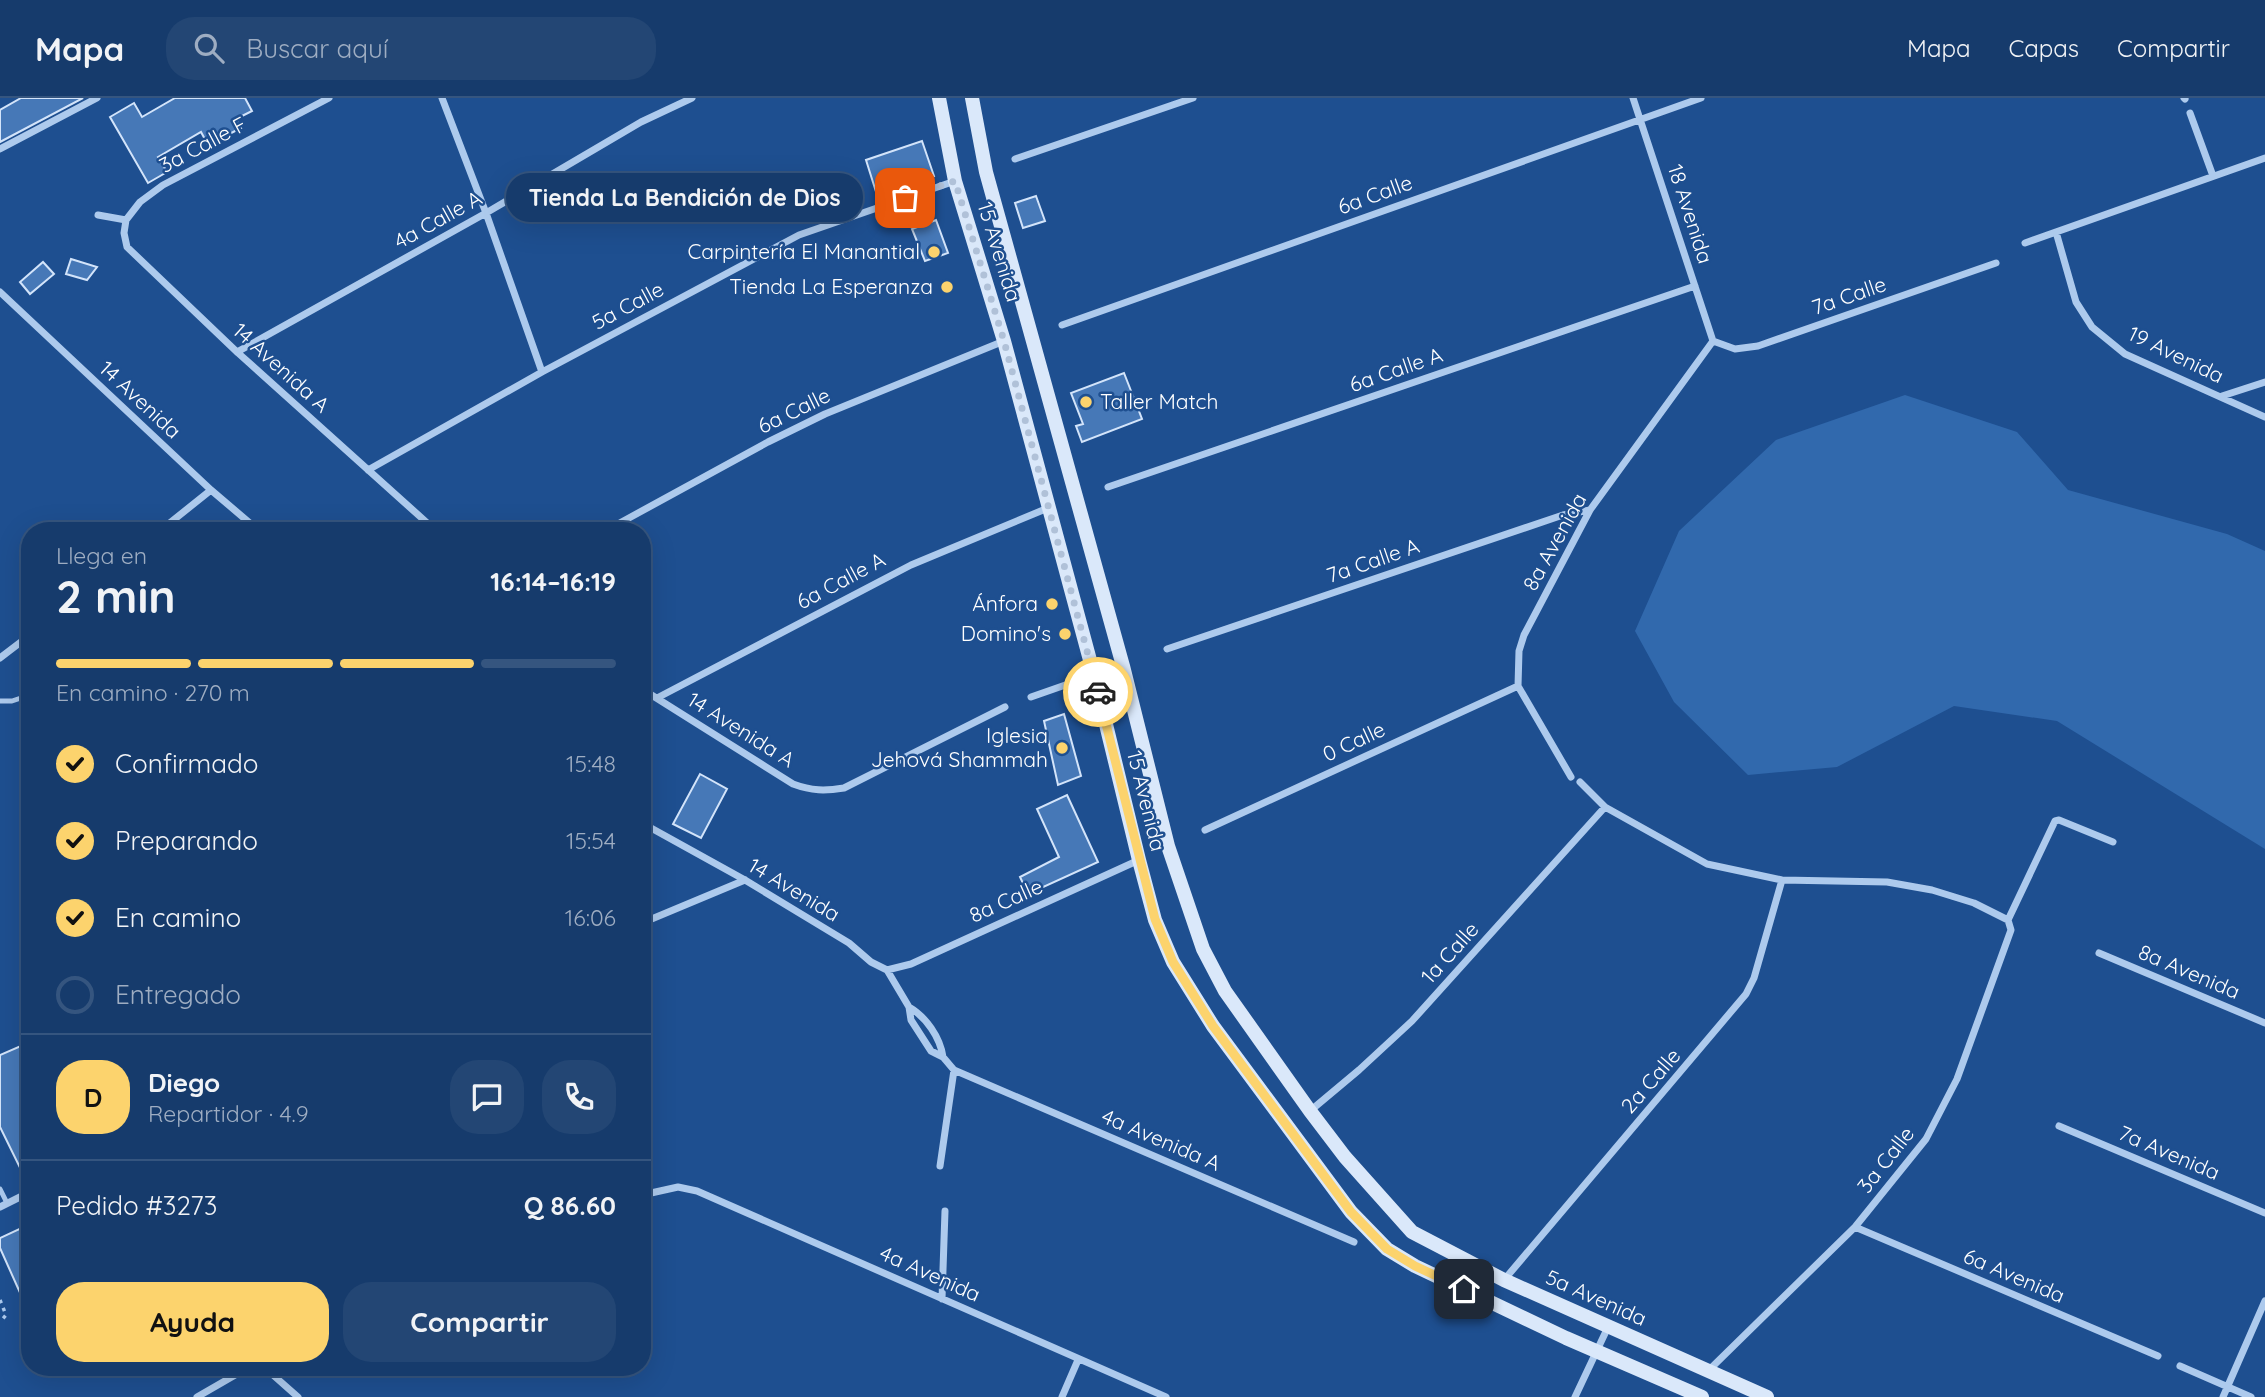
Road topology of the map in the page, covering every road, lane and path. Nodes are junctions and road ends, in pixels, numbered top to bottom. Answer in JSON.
{"nodes":[{"id":1,"x":97,"y":98,"type":"edge"},
{"id":2,"x":329,"y":98,"type":"edge"},
{"id":3,"x":442,"y":98,"type":"edge"},
{"id":4,"x":692,"y":98,"type":"edge"},
{"id":5,"x":939,"y":98,"type":"edge"},
{"id":6,"x":972,"y":98,"type":"edge"},
{"id":7,"x":1194,"y":98,"type":"edge"},
{"id":8,"x":1633,"y":98,"type":"edge"},
{"id":9,"x":1700,"y":98,"type":"edge"},
{"id":10,"x":2190,"y":113,"type":"dead end"},
{"id":11,"x":1641,"y":119,"type":"junction"},
{"id":12,"x":0,"y":149,"type":"edge"},
{"id":13,"x":2265,"y":158,"type":"edge"},
{"id":14,"x":1015,"y":159,"type":"dead end"},
{"id":15,"x":2213,"y":176,"type":"junction"},
{"id":16,"x":955,"y":181,"type":"junction"},
{"id":17,"x":486,"y":213,"type":"junction"},
{"id":18,"x":98,"y":215,"type":"dead end"},
{"id":19,"x":126,"y":220,"type":"junction"},
{"id":20,"x":2056,"y":232,"type":"junction"},
{"id":21,"x":2025,"y":243,"type":"dead end"},
{"id":22,"x":1997,"y":263,"type":"dead end"},
{"id":23,"x":1695,"y":286,"type":"junction"},
{"id":24,"x":0,"y":292,"type":"edge"},
{"id":25,"x":1062,"y":325,"type":"dead end"},
{"id":26,"x":1004,"y":341,"type":"junction"},
{"id":27,"x":1713,"y":341,"type":"junction"},
{"id":28,"x":237,"y":352,"type":"junction"},
{"id":29,"x":542,"y":372,"type":"junction"},
{"id":30,"x":2265,"y":382,"type":"edge"},
{"id":31,"x":2222,"y":396,"type":"junction"},
{"id":32,"x":2265,"y":417,"type":"edge"},
{"id":33,"x":368,"y":470,"type":"junction"},
{"id":34,"x":1108,"y":487,"type":"dead end"},
{"id":35,"x":211,"y":490,"type":"junction"},
{"id":36,"x":1048,"y":508,"type":"junction"},
{"id":37,"x":1590,"y":510,"type":"junction"},
{"id":38,"x":171,"y":522,"type":"edge"},
{"id":39,"x":249,"y":522,"type":"edge"},
{"id":40,"x":426,"y":522,"type":"edge"},
{"id":41,"x":622,"y":522,"type":"edge"},
{"id":42,"x":21,"y":642,"type":"edge"},
{"id":43,"x":1167,"y":649,"type":"dead end"},
{"id":44,"x":0,"y":659,"type":"edge"},
{"id":45,"x":1094,"y":675,"type":"junction"},
{"id":46,"x":1518,"y":687,"type":"junction"},
{"id":47,"x":651,"y":694,"type":"edge"},
{"id":48,"x":1031,"y":697,"type":"dead end"},
{"id":49,"x":21,"y":698,"type":"edge"},
{"id":50,"x":657,"y":698,"type":"junction"},
{"id":51,"x":0,"y":701,"type":"edge"},
{"id":52,"x":1005,"y":706,"type":"dead end"},
{"id":53,"x":1571,"y":777,"type":"dead end"},
{"id":54,"x":1580,"y":782,"type":"dead end"},
{"id":55,"x":1605,"y":807,"type":"junction"},
{"id":56,"x":651,"y":829,"type":"edge"},
{"id":57,"x":1205,"y":830,"type":"dead end"},
{"id":58,"x":2113,"y":842,"type":"dead end"},
{"id":59,"x":1139,"y":860,"type":"junction"},
{"id":60,"x":746,"y":880,"type":"junction"},
{"id":61,"x":1782,"y":880,"type":"junction"},
{"id":62,"x":651,"y":919,"type":"edge"},
{"id":63,"x":2008,"y":920,"type":"junction"},
{"id":64,"x":2099,"y":953,"type":"dead end"},
{"id":65,"x":887,"y":970,"type":"junction"},
{"id":66,"x":2265,"y":1023,"type":"edge"},
{"id":67,"x":954,"y":1070,"type":"junction"},
{"id":68,"x":1310,"y":1111,"type":"junction"},
{"id":69,"x":2059,"y":1126,"type":"dead end"},
{"id":70,"x":940,"y":1166,"type":"dead end"},
{"id":71,"x":0,"y":1189,"type":"edge"},
{"id":72,"x":651,"y":1193,"type":"edge"},
{"id":73,"x":21,"y":1196,"type":"edge"},
{"id":74,"x":3,"y":1205,"type":"edge"},
{"id":75,"x":946,"y":1211,"type":"dead end"},
{"id":76,"x":2265,"y":1213,"type":"edge"},
{"id":77,"x":1855,"y":1227,"type":"junction"},
{"id":78,"x":1412,"y":1232,"type":"joint"},
{"id":79,"x":1354,"y":1242,"type":"dead end"},
{"id":80,"x":1504,"y":1280,"type":"junction"},
{"id":81,"x":942,"y":1298,"type":"junction"},
{"id":82,"x":0,"y":1300,"type":"edge"},
{"id":83,"x":2265,"y":1301,"type":"edge"},
{"id":84,"x":0,"y":1322,"type":"edge"},
{"id":85,"x":1608,"y":1327,"type":"junction"},
{"id":86,"x":1597,"y":1352,"type":"junction"},
{"id":87,"x":2158,"y":1356,"type":"dead end"},
{"id":88,"x":1078,"y":1360,"type":"junction"},
{"id":89,"x":2180,"y":1366,"type":"dead end"},
{"id":90,"x":1707,"y":1371,"type":"junction"},
{"id":91,"x":233,"y":1376,"type":"edge"},
{"id":92,"x":274,"y":1376,"type":"edge"},
{"id":93,"x":2228,"y":1387,"type":"junction"},
{"id":94,"x":197,"y":1397,"type":"edge"},
{"id":95,"x":298,"y":1397,"type":"edge"},
{"id":96,"x":1062,"y":1397,"type":"edge"},
{"id":97,"x":1166,"y":1397,"type":"edge"},
{"id":98,"x":1575,"y":1397,"type":"edge"},
{"id":99,"x":1702,"y":1397,"type":"edge"},
{"id":100,"x":1767,"y":1397,"type":"edge"},
{"id":101,"x":2224,"y":1397,"type":"edge"},
{"id":102,"x":2251,"y":1397,"type":"edge"}],
"edges":[{"from":1,"to":12,"type":"street"},
{"from":2,"to":19,"type":"street","name":"3a Calle F"},
{"from":3,"to":17,"type":"street"},
{"from":4,"to":17,"type":"street","name":"4a Calle A"},
{"from":5,"to":16,"type":"main road","name":"15 Avenida"},
{"from":6,"to":68,"type":"main road","name":"15 Avenida"},
{"from":7,"to":14,"type":"street"},
{"from":8,"to":11,"type":"street","name":"18 Avenida"},
{"from":9,"to":11,"type":"street","name":"6a Calle"},
{"from":10,"to":15,"type":"street"},
{"from":11,"to":23,"type":"street","name":"18 Avenida"},
{"from":11,"to":25,"type":"street","name":"6a Calle"},
{"from":13,"to":15,"type":"street"},
{"from":15,"to":20,"type":"street"},
{"from":16,"to":26,"type":"main road","name":"15 Avenida"},
{"from":16,"to":29,"type":"street","name":"5a Calle"},
{"from":17,"to":28,"type":"street","name":"4a Calle A"},
{"from":17,"to":29,"type":"street"},
{"from":18,"to":19,"type":"street"},
{"from":19,"to":28,"type":"street","name":"14 Avenida A"},
{"from":20,"to":21,"type":"street"},
{"from":20,"to":31,"type":"street","name":"19 Avenida"},
{"from":22,"to":27,"type":"street","name":"7a Calle"},
{"from":23,"to":27,"type":"street","name":"18 Avenida"},
{"from":23,"to":34,"type":"street","name":"6a Calle A"},
{"from":24,"to":35,"type":"street","name":"14 Avenida"},
{"from":26,"to":36,"type":"main road","name":"15 Avenida"},
{"from":26,"to":41,"type":"street","name":"6a Calle"},
{"from":27,"to":37,"type":"street","name":"8a Avenida"},
{"from":28,"to":33,"type":"street","name":"14 Avenida A"},
{"from":29,"to":33,"type":"street","name":"5a Calle"},
{"from":30,"to":31,"type":"street"},
{"from":31,"to":32,"type":"street","name":"19 Avenida"},
{"from":33,"to":40,"type":"street","name":"14 Avenida A"},
{"from":35,"to":38,"type":"street"},
{"from":35,"to":39,"type":"street","name":"14 Avenida"},
{"from":36,"to":45,"type":"main road","name":"15 Avenida"},
{"from":36,"to":50,"type":"street","name":"6a Calle A"},
{"from":37,"to":43,"type":"street","name":"7a Calle A"},
{"from":37,"to":46,"type":"street","name":"8a Avenida"},
{"from":42,"to":44,"type":"street"},
{"from":45,"to":48,"type":"street"},
{"from":45,"to":59,"type":"main road","name":"15 Avenida"},
{"from":46,"to":53,"type":"street"},
{"from":46,"to":57,"type":"street","name":"0 Calle"},
{"from":47,"to":50,"type":"street","name":"14 Avenida A"},
{"from":49,"to":51,"type":"lane"},
{"from":50,"to":52,"type":"street","name":"14 Avenida A"},
{"from":54,"to":55,"type":"street"},
{"from":55,"to":61,"type":"street"},
{"from":55,"to":68,"type":"street","name":"1a Calle"},
{"from":56,"to":60,"type":"street","name":"14 Avenida"},
{"from":58,"to":63,"type":"street","name":"3a Calle"},
{"from":59,"to":65,"type":"street","name":"8a Calle"},
{"from":59,"to":86,"type":"main road","name":"15 Avenida"},
{"from":60,"to":62,"type":"street"},
{"from":60,"to":65,"type":"street","name":"14 Avenida"},
{"from":61,"to":63,"type":"street"},
{"from":61,"to":80,"type":"street","name":"2a Calle"},
{"from":63,"to":77,"type":"street","name":"3a Calle"},
{"from":64,"to":66,"type":"street","name":"8a Avenida"},
{"from":65,"to":67,"type":"street","name":"14 Avenida"},
{"from":67,"to":70,"type":"street"},
{"from":67,"to":79,"type":"street","name":"4a Avenida A"},
{"from":68,"to":78,"type":"main road","name":"15 Avenida"},
{"from":69,"to":76,"type":"street","name":"7a Avenida"},
{"from":71,"to":74,"type":"lane"},
{"from":72,"to":81,"type":"street","name":"4a Avenida"},
{"from":73,"to":74,"type":"street"},
{"from":75,"to":81,"type":"street"},
{"from":77,"to":87,"type":"street","name":"6a Avenida"},
{"from":77,"to":90,"type":"street","name":"3a Calle"},
{"from":78,"to":80,"type":"main road","name":"5a Avenida"},
{"from":80,"to":85,"type":"main road","name":"5a Avenida"},
{"from":81,"to":88,"type":"street","name":"4a Avenida"},
{"from":82,"to":84,"type":"path"},
{"from":83,"to":93,"type":"street"},
{"from":85,"to":86,"type":"street"},
{"from":85,"to":90,"type":"main road","name":"5a Avenida"},
{"from":86,"to":98,"type":"street"},
{"from":86,"to":99,"type":"main road"},
{"from":88,"to":96,"type":"street"},
{"from":88,"to":97,"type":"street","name":"4a Avenida"},
{"from":89,"to":93,"type":"street"},
{"from":90,"to":100,"type":"main road","name":"5a Avenida"},
{"from":91,"to":94,"type":"street"},
{"from":92,"to":95,"type":"street"},
{"from":93,"to":101,"type":"street"},
{"from":93,"to":102,"type":"street"}]}
